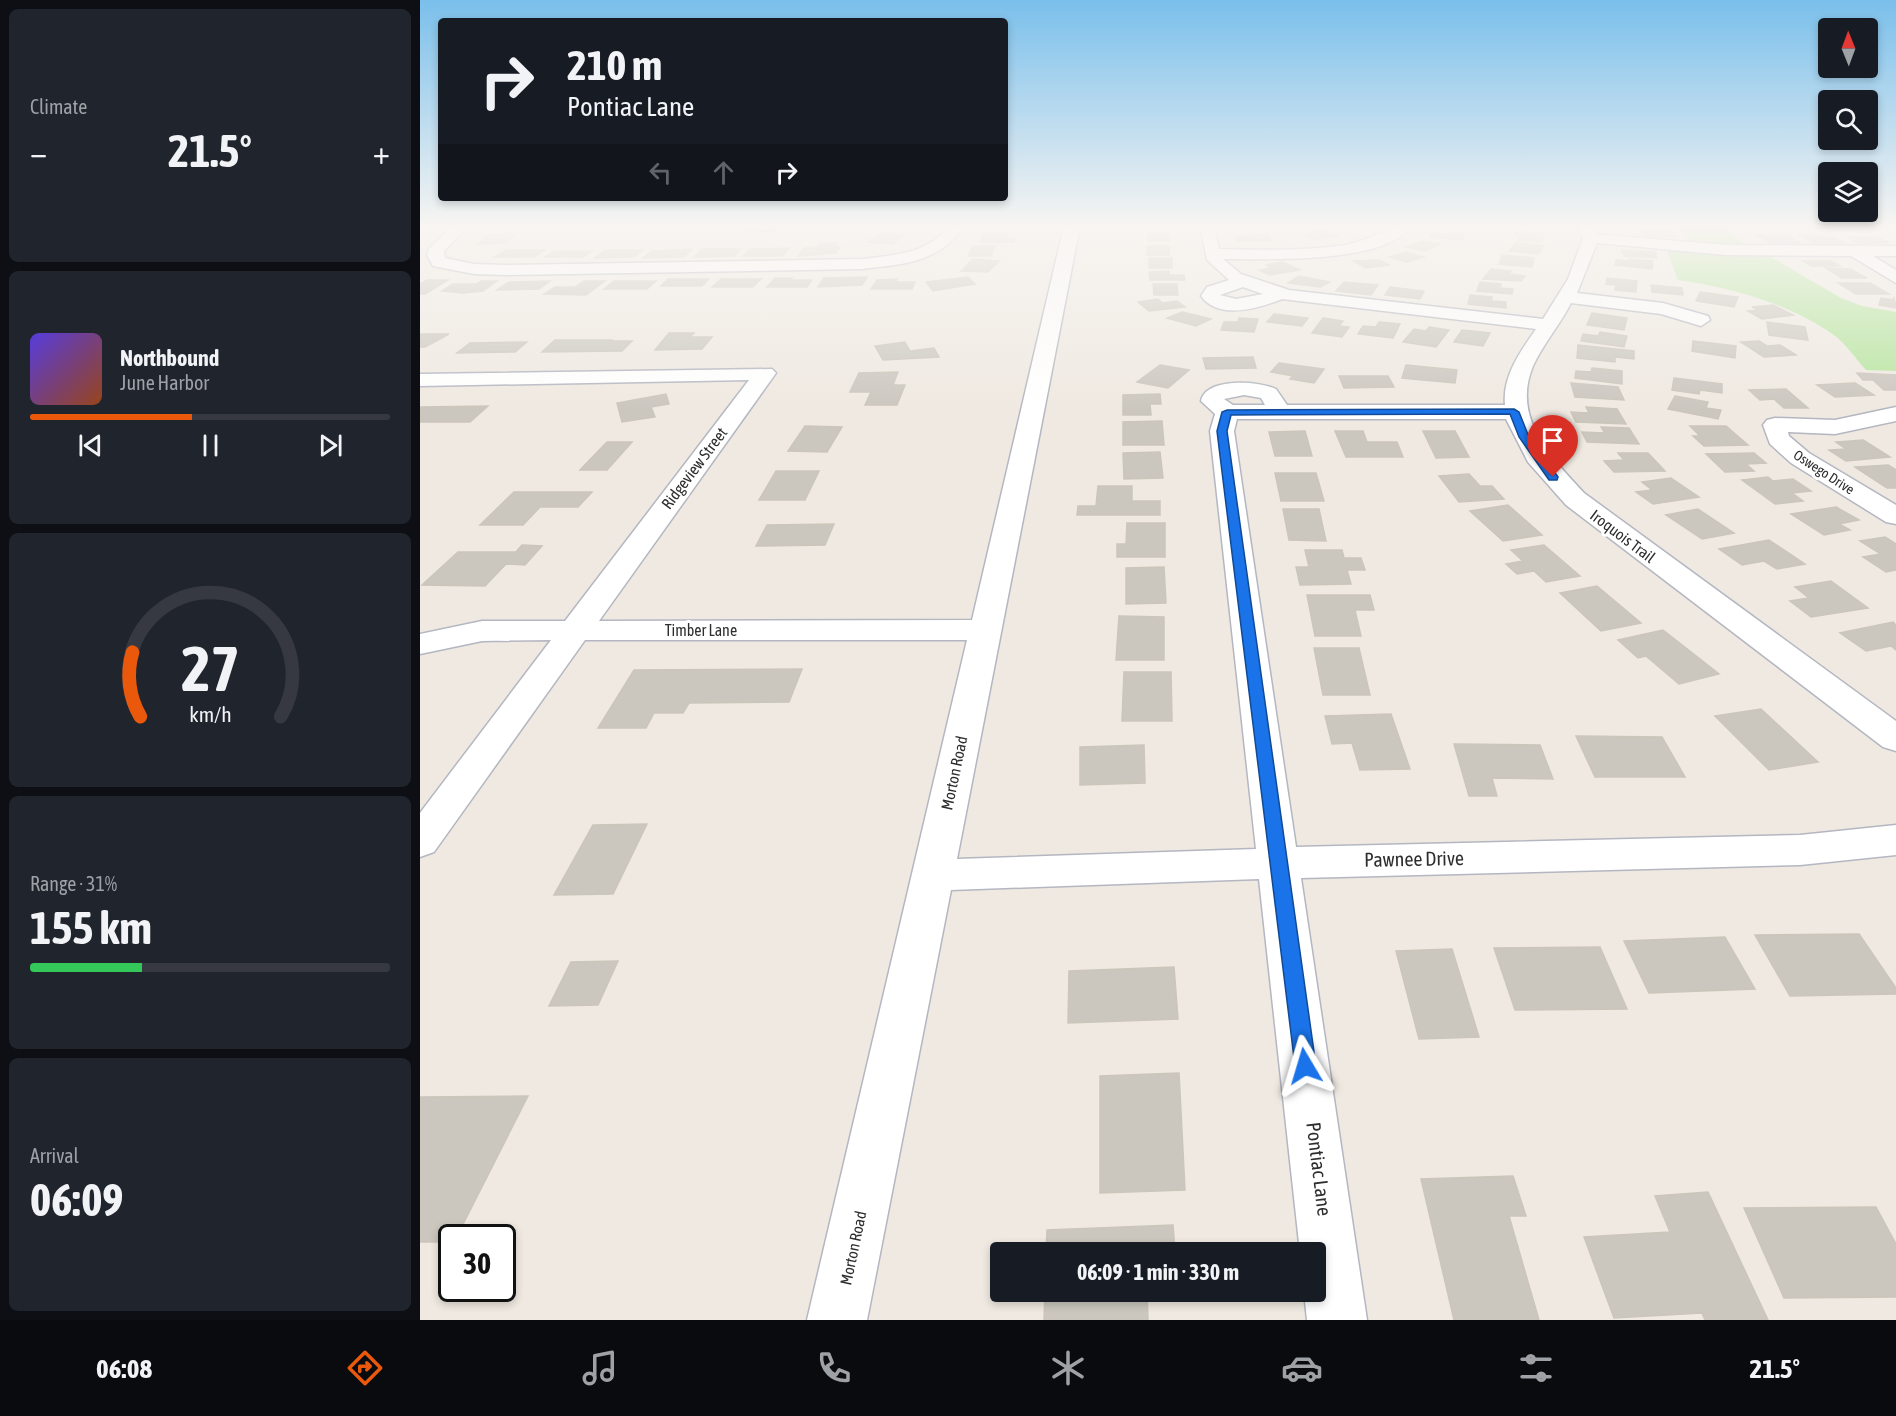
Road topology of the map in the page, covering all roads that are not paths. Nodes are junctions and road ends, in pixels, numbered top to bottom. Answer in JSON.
{"nodes":[{"id":1,"x":1059,"y":288,"type":"edge"},
{"id":2,"x":1224,"y":288,"type":"edge"},
{"id":3,"x":1266,"y":288,"type":"edge"},
{"id":4,"x":1569,"y":288,"type":"edge"},
{"id":5,"x":1283,"y":293,"type":"junction"},
{"id":6,"x":1564,"y":297,"type":"junction"},
{"id":7,"x":1701,"y":320,"type":"dead end"},
{"id":8,"x":1548,"y":325,"type":"junction"},
{"id":9,"x":420,"y":380,"type":"edge"},
{"id":10,"x":1514,"y":412,"type":"junction"},
{"id":11,"x":1896,"y":414,"type":"edge"},
{"id":12,"x":1896,"y":516,"type":"edge"},
{"id":13,"x":575,"y":629,"type":"junction"},
{"id":14,"x":984,"y":630,"type":"junction"},
{"id":15,"x":420,"y":644,"type":"edge"},
{"id":16,"x":1896,"y":739,"type":"edge"},
{"id":17,"x":1896,"y":840,"type":"edge"},
{"id":18,"x":420,"y":842,"type":"edge"},
{"id":19,"x":1279,"y":863,"type":"junction"},
{"id":20,"x":932,"y":875,"type":"junction"},
{"id":21,"x":837,"y":1320,"type":"edge"},
{"id":22,"x":1337,"y":1320,"type":"edge"}],
"edges":[{"from":1,"to":14,"type":"street","name":"Morton Road"},
{"from":2,"to":5,"type":"street"},
{"from":3,"to":5,"type":"street"},
{"from":4,"to":6,"type":"street","name":"Iroquois Trail"},
{"from":5,"to":8,"type":"street"},
{"from":6,"to":7,"type":"street"},
{"from":6,"to":8,"type":"street","name":"Iroquois Trail"},
{"from":8,"to":10,"type":"street","name":"Iroquois Trail"},
{"from":9,"to":13,"type":"street","name":"Ridgeview Street"},
{"from":10,"to":16,"type":"street","name":"Iroquois Trail"},
{"from":10,"to":19,"type":"street","name":"Pontiac Lane"},
{"from":11,"to":12,"type":"street","name":"Oswego Drive"},
{"from":13,"to":14,"type":"street","name":"Timber Lane"},
{"from":13,"to":15,"type":"street","name":"Timber Lane"},
{"from":13,"to":18,"type":"street","name":"Ridgeview Street"},
{"from":14,"to":20,"type":"street","name":"Morton Road"},
{"from":17,"to":19,"type":"street","name":"Pawnee Drive"},
{"from":19,"to":20,"type":"street","name":"Pawnee Drive"},
{"from":19,"to":22,"type":"street","name":"Pontiac Lane"},
{"from":20,"to":21,"type":"street","name":"Morton Road"}]}
